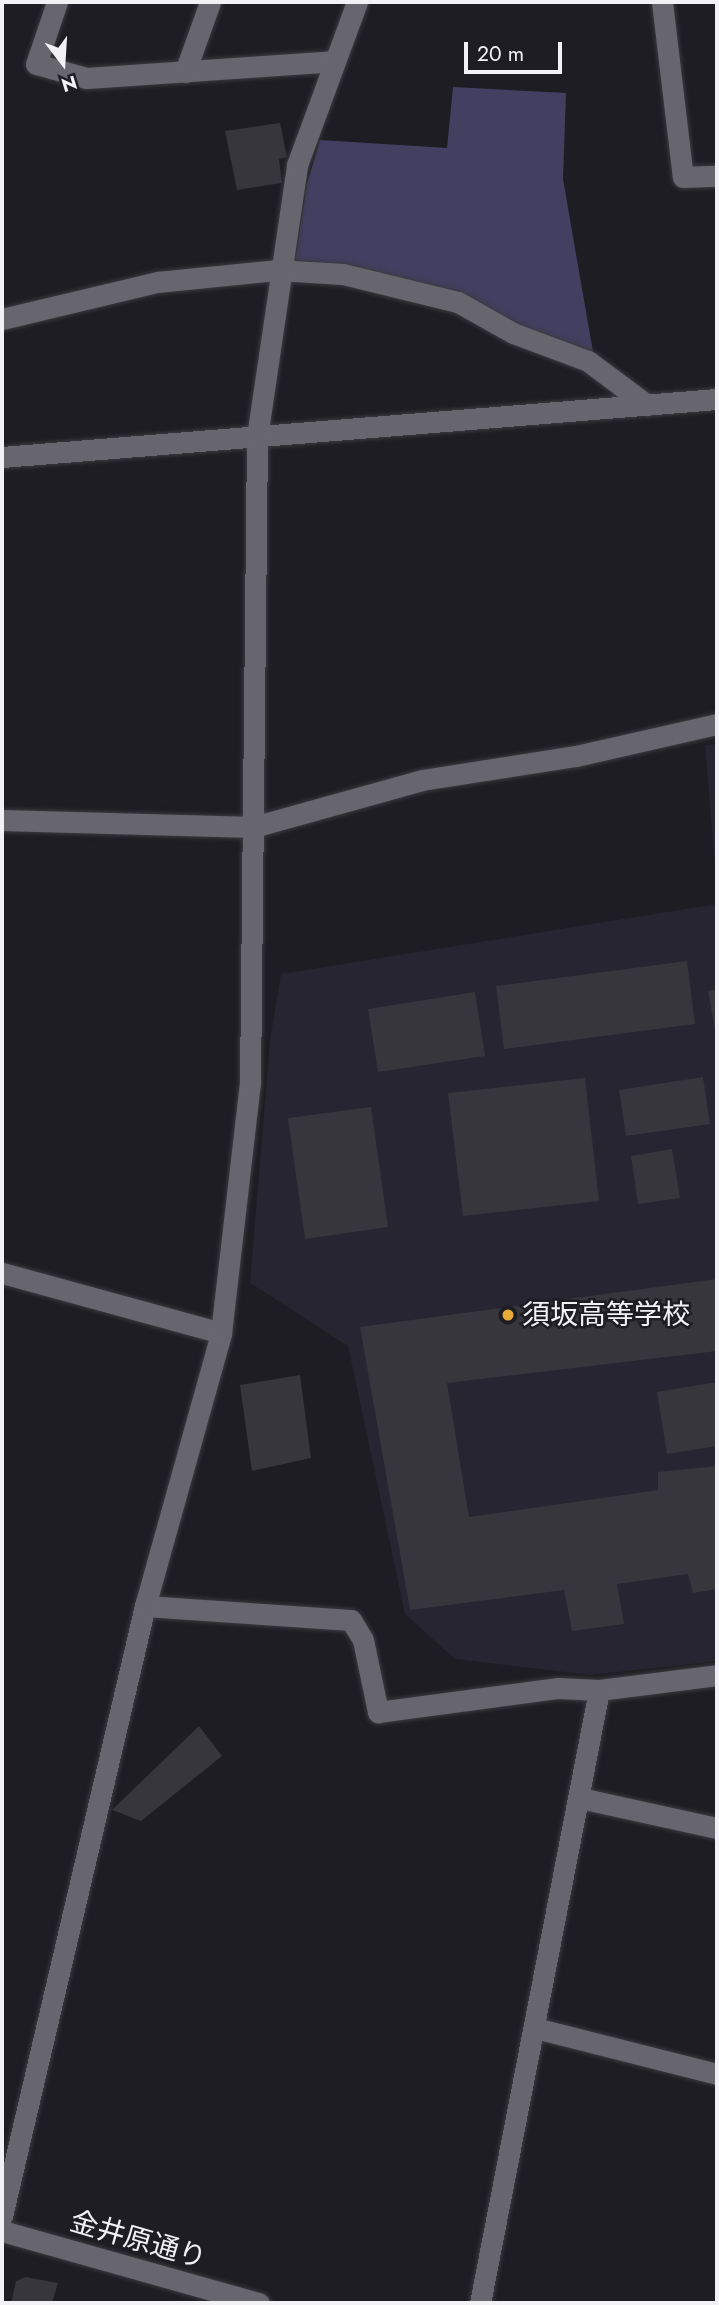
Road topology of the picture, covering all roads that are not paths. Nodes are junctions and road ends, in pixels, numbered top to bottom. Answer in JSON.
{"nodes":[{"id":1,"x":57,"y":2,"type":"edge"},
{"id":2,"x":210,"y":2,"type":"edge"},
{"id":3,"x":357,"y":2,"type":"edge"},
{"id":4,"x":662,"y":2,"type":"edge"},
{"id":5,"x":333,"y":61,"type":"junction"},
{"id":6,"x":185,"y":72,"type":"junction"},
{"id":7,"x":717,"y":176,"type":"edge"},
{"id":8,"x":278,"y":270,"type":"junction"},
{"id":9,"x":2,"y":319,"type":"edge"},
{"id":10,"x":717,"y":399,"type":"edge"},
{"id":11,"x":648,"y":404,"type":"junction"},
{"id":12,"x":257,"y":437,"type":"junction"},
{"id":13,"x":2,"y":457,"type":"edge"},
{"id":14,"x":717,"y":724,"type":"edge"},
{"id":15,"x":2,"y":820,"type":"edge"},
{"id":16,"x":253,"y":827,"type":"junction"},
{"id":17,"x":2,"y":1273,"type":"edge"},
{"id":18,"x":221,"y":1332,"type":"junction"},
{"id":19,"x":145,"y":1606,"type":"junction"},
{"id":20,"x":717,"y":1675,"type":"edge"},
{"id":21,"x":599,"y":1690,"type":"junction"},
{"id":22,"x":580,"y":1797,"type":"junction"},
{"id":23,"x":717,"y":1828,"type":"edge"},
{"id":24,"x":534,"y":2028,"type":"junction"},
{"id":25,"x":717,"y":2074,"type":"edge"},
{"id":26,"x":2,"y":2216,"type":"edge"},
{"id":27,"x":2,"y":2231,"type":"edge"},
{"id":28,"x":259,"y":2303,"type":"edge"},
{"id":29,"x":480,"y":2303,"type":"edge"}],
"edges":[{"from":1,"to":6,"type":"street"},
{"from":2,"to":6,"type":"street"},
{"from":3,"to":5,"type":"street"},
{"from":4,"to":7,"type":"street"},
{"from":5,"to":6,"type":"street"},
{"from":5,"to":8,"type":"street"},
{"from":8,"to":9,"type":"street"},
{"from":8,"to":11,"type":"street"},
{"from":8,"to":12,"type":"street"},
{"from":10,"to":11,"type":"street"},
{"from":11,"to":12,"type":"street"},
{"from":12,"to":13,"type":"street"},
{"from":12,"to":16,"type":"street"},
{"from":14,"to":16,"type":"street"},
{"from":15,"to":16,"type":"street"},
{"from":16,"to":18,"type":"street"},
{"from":17,"to":18,"type":"street"},
{"from":18,"to":19,"type":"street"},
{"from":19,"to":21,"type":"street"},
{"from":19,"to":26,"type":"street"},
{"from":20,"to":21,"type":"street"},
{"from":21,"to":22,"type":"street"},
{"from":22,"to":23,"type":"street"},
{"from":22,"to":24,"type":"street"},
{"from":24,"to":25,"type":"street"},
{"from":24,"to":29,"type":"street"},
{"from":27,"to":28,"type":"street","name":"金井原通り"}]}
